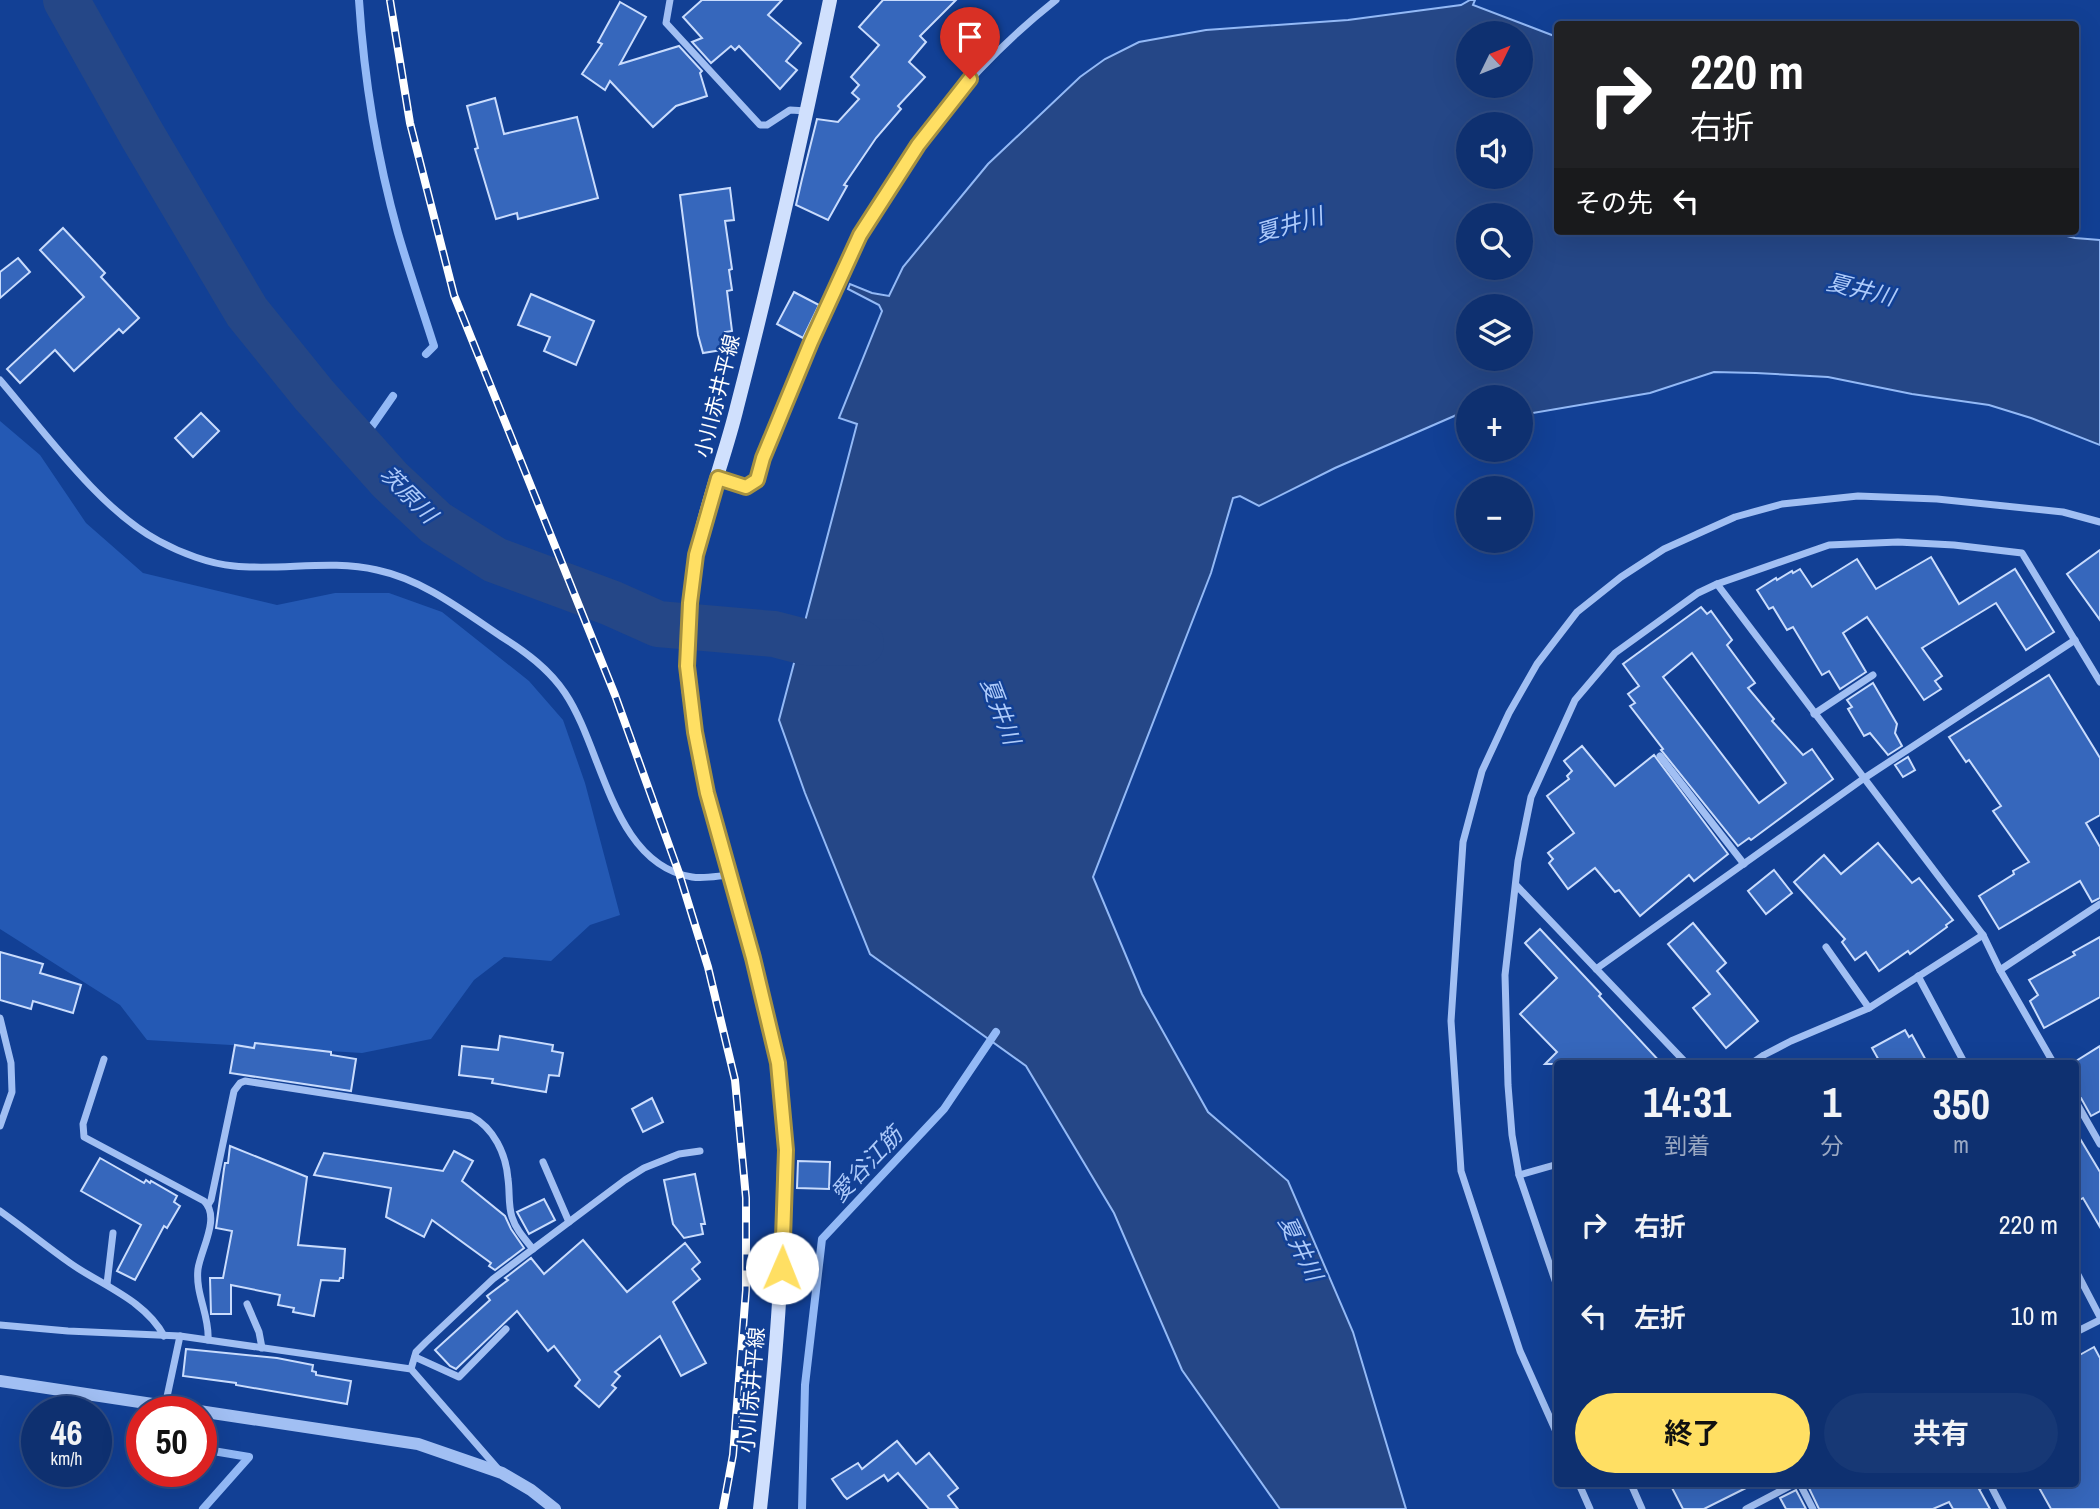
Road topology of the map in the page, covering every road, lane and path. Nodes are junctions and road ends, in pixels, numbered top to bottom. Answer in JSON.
{"nodes":[{"id":1,"x":670,"y":0,"type":"edge"},
{"id":2,"x":830,"y":0,"type":"edge"},
{"id":3,"x":1056,"y":0,"type":"edge"},
{"id":4,"x":807,"y":111,"type":"junction"},
{"id":5,"x":0,"y":380,"type":"edge"},
{"id":6,"x":718,"y":478,"type":"junction"},
{"id":7,"x":2100,"y":522,"type":"edge"},
{"id":8,"x":1717,"y":584,"type":"junction"},
{"id":9,"x":2075,"y":640,"type":"junction"},
{"id":10,"x":1873,"y":675,"type":"dead end"},
{"id":11,"x":2100,"y":682,"type":"edge"},
{"id":12,"x":1814,"y":714,"type":"junction"},
{"id":13,"x":1660,"y":756,"type":"dead end"},
{"id":14,"x":1863,"y":779,"type":"junction"},
{"id":15,"x":1744,"y":864,"type":"junction"},
{"id":16,"x":730,"y":875,"type":"junction"},
{"id":17,"x":1516,"y":885,"type":"junction"},
{"id":18,"x":2100,"y":904,"type":"edge"},
{"id":19,"x":1983,"y":935,"type":"junction"},
{"id":20,"x":1826,"y":947,"type":"dead end"},
{"id":21,"x":1596,"y":969,"type":"junction"},
{"id":22,"x":2000,"y":970,"type":"junction"},
{"id":23,"x":1918,"y":976,"type":"junction"},
{"id":24,"x":1869,"y":1008,"type":"junction"},
{"id":25,"x":0,"y":1017,"type":"edge"},
{"id":26,"x":1764,"y":1055,"type":"junction"},
{"id":27,"x":104,"y":1059,"type":"dead end"},
{"id":28,"x":1683,"y":1060,"type":"edge"},
{"id":29,"x":1757,"y":1060,"type":"edge"},
{"id":30,"x":1767,"y":1060,"type":"edge"},
{"id":31,"x":1963,"y":1060,"type":"edge"},
{"id":32,"x":2052,"y":1060,"type":"edge"},
{"id":33,"x":2079,"y":1107,"type":"edge"},
{"id":34,"x":0,"y":1126,"type":"edge"},
{"id":35,"x":2100,"y":1144,"type":"edge"},
{"id":36,"x":700,"y":1152,"type":"dead end"},
{"id":37,"x":543,"y":1162,"type":"dead end"},
{"id":38,"x":1554,"y":1165,"type":"edge"},
{"id":39,"x":1519,"y":1175,"type":"junction"},
{"id":40,"x":208,"y":1205,"type":"junction"},
{"id":41,"x":0,"y":1211,"type":"edge"},
{"id":42,"x":569,"y":1222,"type":"junction"},
{"id":43,"x":113,"y":1233,"type":"dead end"},
{"id":44,"x":533,"y":1249,"type":"junction"},
{"id":45,"x":1554,"y":1277,"type":"edge"},
{"id":46,"x":2079,"y":1277,"type":"edge"},
{"id":47,"x":107,"y":1284,"type":"junction"},
{"id":48,"x":247,"y":1304,"type":"dead end"},
{"id":49,"x":2100,"y":1318,"type":"edge"},
{"id":50,"x":0,"y":1325,"type":"edge"},
{"id":51,"x":506,"y":1329,"type":"dead end"},
{"id":52,"x":2079,"y":1330,"type":"edge"},
{"id":53,"x":164,"y":1336,"type":"junction"},
{"id":54,"x":180,"y":1336,"type":"junction"},
{"id":55,"x":208,"y":1340,"type":"junction"},
{"id":56,"x":262,"y":1348,"type":"junction"},
{"id":57,"x":415,"y":1357,"type":"junction"},
{"id":58,"x":411,"y":1368,"type":"junction"},
{"id":59,"x":0,"y":1381,"type":"edge"},
{"id":60,"x":167,"y":1396,"type":"edge"},
{"id":61,"x":126,"y":1400,"type":"edge"},
{"id":62,"x":217,"y":1414,"type":"edge"},
{"id":63,"x":1554,"y":1427,"type":"edge"},
{"id":64,"x":502,"y":1474,"type":"junction"},
{"id":65,"x":1580,"y":1487,"type":"edge"},
{"id":66,"x":1632,"y":1487,"type":"edge"},
{"id":67,"x":1788,"y":1487,"type":"edge"},
{"id":68,"x":1802,"y":1487,"type":"edge"},
{"id":69,"x":1992,"y":1487,"type":"edge"},
{"id":70,"x":555,"y":1509,"type":"edge"},
{"id":71,"x":760,"y":1509,"type":"edge"},
{"id":72,"x":1590,"y":1509,"type":"edge"},
{"id":73,"x":1642,"y":1509,"type":"edge"},
{"id":74,"x":1746,"y":1509,"type":"edge"},
{"id":75,"x":1813,"y":1509,"type":"edge"},
{"id":76,"x":2003,"y":1509,"type":"edge"}],
"edges":[{"from":1,"to":4,"type":"street"},
{"from":2,"to":4,"type":"main road","name":"小川赤井平線"},
{"from":3,"to":6,"type":"street"},
{"from":4,"to":6,"type":"main road","name":"小川赤井平線"},
{"from":5,"to":16,"type":"street"},
{"from":6,"to":16,"type":"main road","name":"小川赤井平線"},
{"from":7,"to":63,"type":"street"},
{"from":8,"to":9,"type":"street"},
{"from":8,"to":12,"type":"street"},
{"from":8,"to":17,"type":"street"},
{"from":9,"to":11,"type":"street"},
{"from":9,"to":14,"type":"street"},
{"from":10,"to":12,"type":"street"},
{"from":12,"to":14,"type":"street"},
{"from":13,"to":15,"type":"street"},
{"from":14,"to":15,"type":"street"},
{"from":14,"to":19,"type":"street"},
{"from":15,"to":21,"type":"street"},
{"from":16,"to":71,"type":"main road","name":"小川赤井平線"},
{"from":17,"to":21,"type":"street"},
{"from":17,"to":39,"type":"street"},
{"from":18,"to":22,"type":"street"},
{"from":19,"to":22,"type":"street"},
{"from":19,"to":23,"type":"street"},
{"from":20,"to":24,"type":"street"},
{"from":21,"to":28,"type":"street"},
{"from":22,"to":32,"type":"street"},
{"from":23,"to":24,"type":"street"},
{"from":23,"to":31,"type":"street"},
{"from":24,"to":26,"type":"street"},
{"from":25,"to":34,"type":"street"},
{"from":26,"to":29,"type":"street"},
{"from":26,"to":30,"type":"street"},
{"from":27,"to":40,"type":"street"},
{"from":33,"to":35,"type":"street"},
{"from":36,"to":42,"type":"street"},
{"from":37,"to":42,"type":"street"},
{"from":38,"to":39,"type":"street"},
{"from":39,"to":45,"type":"street"},
{"from":40,"to":44,"type":"street"},
{"from":40,"to":55,"type":"street"},
{"from":41,"to":47,"type":"street"},
{"from":42,"to":44,"type":"street"},
{"from":43,"to":47,"type":"street"},
{"from":44,"to":57,"type":"street"},
{"from":46,"to":49,"type":"street"},
{"from":47,"to":53,"type":"street"},
{"from":48,"to":56,"type":"street"},
{"from":49,"to":52,"type":"street"},
{"from":50,"to":53,"type":"street"},
{"from":51,"to":57,"type":"street"},
{"from":53,"to":54,"type":"street"},
{"from":54,"to":55,"type":"street"},
{"from":54,"to":60,"type":"street"},
{"from":55,"to":56,"type":"street"},
{"from":56,"to":58,"type":"street"},
{"from":57,"to":58,"type":"street"},
{"from":58,"to":64,"type":"street"},
{"from":59,"to":61,"type":"street"},
{"from":62,"to":64,"type":"street"},
{"from":64,"to":70,"type":"street"},
{"from":65,"to":72,"type":"street"},
{"from":66,"to":73,"type":"street"},
{"from":67,"to":74,"type":"street"},
{"from":68,"to":75,"type":"street"},
{"from":69,"to":76,"type":"street"}]}
